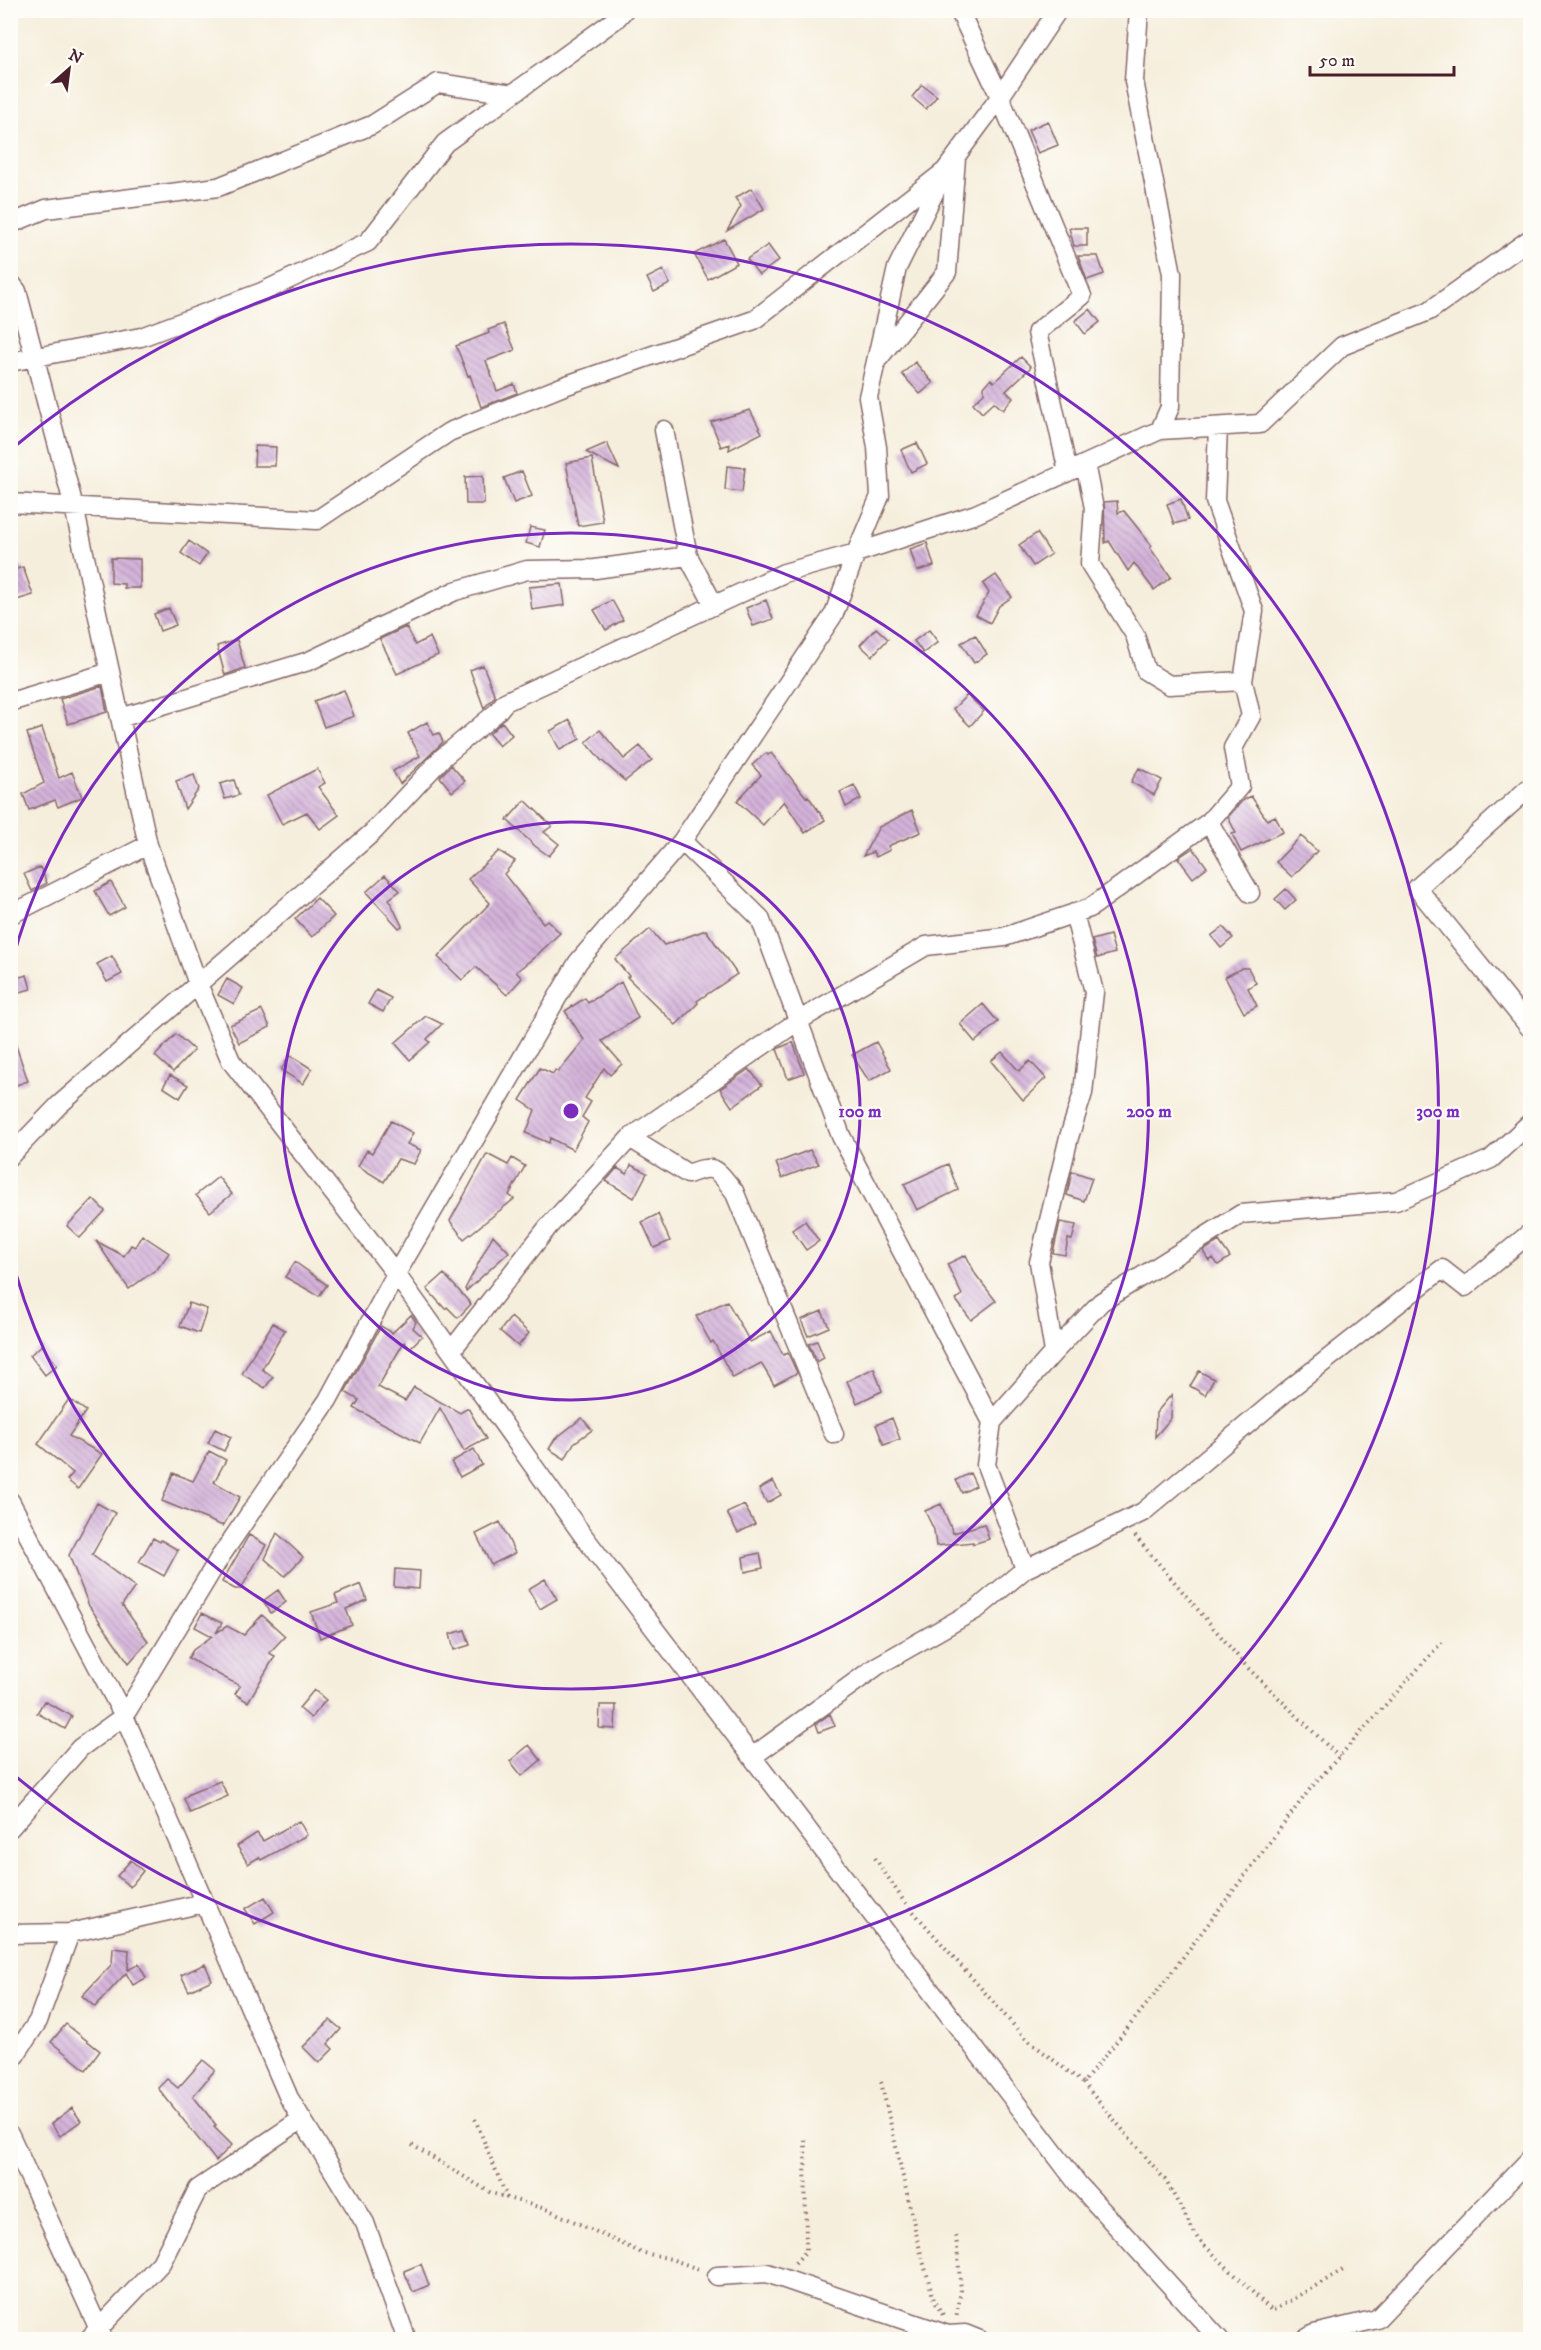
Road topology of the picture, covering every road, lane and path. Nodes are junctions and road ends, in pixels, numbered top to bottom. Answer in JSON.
{"nodes":[{"id":1,"x":624,"y":10,"type":"edge"},
{"id":2,"x":958,"y":10,"type":"edge"},
{"id":3,"x":1058,"y":10,"type":"edge"},
{"id":4,"x":1138,"y":10,"type":"edge"},
{"id":5,"x":513,"y":94,"type":"junction"},
{"id":6,"x":1000,"y":97,"type":"junction"},
{"id":7,"x":957,"y":156,"type":"junction"},
{"id":8,"x":945,"y":171,"type":"junction"},
{"id":9,"x":10,"y":224,"type":"edge"},
{"id":10,"x":1530,"y":239,"type":"edge"},
{"id":11,"x":10,"y":282,"type":"edge"},
{"id":12,"x":35,"y":358,"type":"junction"},
{"id":13,"x":876,"y":361,"type":"junction"},
{"id":14,"x":10,"y":362,"type":"edge"},
{"id":15,"x":1218,"y":427,"type":"junction"},
{"id":16,"x":664,"y":430,"type":"dead end"},
{"id":17,"x":1160,"y":430,"type":"junction"},
{"id":18,"x":1077,"y":468,"type":"junction"},
{"id":19,"x":10,"y":503,"type":"edge"},
{"id":20,"x":74,"y":507,"type":"junction"},
{"id":21,"x":856,"y":553,"type":"junction"},
{"id":22,"x":688,"y":556,"type":"junction"},
{"id":23,"x":714,"y":605,"type":"junction"},
{"id":24,"x":110,"y":672,"type":"junction"},
{"id":25,"x":1243,"y":681,"type":"junction"},
{"id":26,"x":10,"y":702,"type":"edge"},
{"id":27,"x":120,"y":718,"type":"junction"},
{"id":28,"x":1530,"y":787,"type":"edge"},
{"id":29,"x":1209,"y":822,"type":"junction"},
{"id":30,"x":682,"y":841,"type":"junction"},
{"id":31,"x":148,"y":845,"type":"junction"},
{"id":32,"x":1250,"y":893,"type":"dead end"},
{"id":33,"x":1074,"y":913,"type":"junction"},
{"id":34,"x":10,"y":915,"type":"edge"},
{"id":35,"x":198,"y":984,"type":"junction"},
{"id":36,"x":798,"y":1021,"type":"junction"},
{"id":37,"x":1530,"y":1028,"type":"edge"},
{"id":38,"x":1530,"y":1123,"type":"edge"},
{"id":39,"x":630,"y":1138,"type":"junction"},
{"id":40,"x":10,"y":1156,"type":"edge"},
{"id":41,"x":1530,"y":1233,"type":"edge"},
{"id":42,"x":396,"y":1274,"type":"junction"},
{"id":43,"x":451,"y":1351,"type":"junction"},
{"id":44,"x":1054,"y":1352,"type":"junction"},
{"id":45,"x":992,"y":1422,"type":"junction"},
{"id":46,"x":834,"y":1434,"type":"dead end"},
{"id":47,"x":10,"y":1501,"type":"edge"},
{"id":48,"x":1122,"y":1522,"type":"junction"},
{"id":49,"x":1025,"y":1569,"type":"junction"},
{"id":50,"x":1442,"y":1642,"type":"dead end"},
{"id":51,"x":124,"y":1716,"type":"junction"},
{"id":52,"x":752,"y":1757,"type":"junction"},
{"id":53,"x":1339,"y":1757,"type":"junction"},
{"id":54,"x":10,"y":1828,"type":"edge"},
{"id":55,"x":875,"y":1858,"type":"dead end"},
{"id":56,"x":204,"y":1903,"type":"junction"},
{"id":57,"x":70,"y":1933,"type":"junction"},
{"id":58,"x":10,"y":1934,"type":"edge"},
{"id":59,"x":10,"y":2063,"type":"edge"},
{"id":60,"x":881,"y":2082,"type":"dead end"},
{"id":61,"x":1083,"y":2083,"type":"junction"},
{"id":62,"x":302,"y":2119,"type":"junction"},
{"id":63,"x":475,"y":2120,"type":"dead end"},
{"id":64,"x":10,"y":2135,"type":"edge"},
{"id":65,"x":806,"y":2136,"type":"dead end"},
{"id":66,"x":412,"y":2145,"type":"dead end"},
{"id":67,"x":1530,"y":2159,"type":"edge"},
{"id":68,"x":507,"y":2198,"type":"junction"},
{"id":69,"x":956,"y":2236,"type":"dead end"},
{"id":70,"x":1343,"y":2270,"type":"dead end"},
{"id":71,"x":717,"y":2276,"type":"joint"},
{"id":72,"x":782,"y":2278,"type":"junction"},
{"id":73,"x":954,"y":2335,"type":"junction"},
{"id":74,"x":97,"y":2336,"type":"edge"},
{"id":75,"x":407,"y":2340,"type":"edge"},
{"id":76,"x":980,"y":2340,"type":"edge"},
{"id":77,"x":1220,"y":2340,"type":"edge"},
{"id":78,"x":1304,"y":2340,"type":"edge"}],
"edges":[{"from":1,"to":5,"type":"street"},
{"from":2,"to":6,"type":"street"},
{"from":3,"to":6,"type":"street"},
{"from":4,"to":17,"type":"street"},
{"from":5,"to":9,"type":"street"},
{"from":5,"to":12,"type":"street"},
{"from":6,"to":7,"type":"street"},
{"from":6,"to":18,"type":"street"},
{"from":7,"to":8,"type":"street"},
{"from":7,"to":13,"type":"street"},
{"from":8,"to":13,"type":"street"},
{"from":8,"to":20,"type":"street"},
{"from":10,"to":15,"type":"street"},
{"from":11,"to":12,"type":"street"},
{"from":12,"to":14,"type":"street"},
{"from":12,"to":20,"type":"street"},
{"from":13,"to":21,"type":"street"},
{"from":15,"to":17,"type":"street"},
{"from":15,"to":25,"type":"street"},
{"from":16,"to":22,"type":"street"},
{"from":17,"to":18,"type":"street"},
{"from":18,"to":21,"type":"street"},
{"from":18,"to":25,"type":"street"},
{"from":19,"to":20,"type":"street"},
{"from":20,"to":24,"type":"street"},
{"from":21,"to":23,"type":"street"},
{"from":21,"to":30,"type":"street"},
{"from":22,"to":23,"type":"street"},
{"from":22,"to":27,"type":"street"},
{"from":23,"to":35,"type":"street"},
{"from":24,"to":26,"type":"street"},
{"from":24,"to":27,"type":"street"},
{"from":25,"to":29,"type":"street"},
{"from":27,"to":31,"type":"street"},
{"from":28,"to":37,"type":"street"},
{"from":29,"to":32,"type":"street"},
{"from":29,"to":33,"type":"street"},
{"from":30,"to":36,"type":"street"},
{"from":30,"to":42,"type":"street"},
{"from":31,"to":34,"type":"street"},
{"from":31,"to":35,"type":"street"},
{"from":33,"to":36,"type":"street"},
{"from":33,"to":44,"type":"street"},
{"from":35,"to":40,"type":"street"},
{"from":35,"to":42,"type":"street"},
{"from":36,"to":39,"type":"street"},
{"from":36,"to":45,"type":"street"},
{"from":38,"to":44,"type":"street"},
{"from":39,"to":43,"type":"street"},
{"from":39,"to":46,"type":"street"},
{"from":41,"to":48,"type":"street"},
{"from":42,"to":43,"type":"street"},
{"from":42,"to":51,"type":"street"},
{"from":43,"to":52,"type":"street"},
{"from":44,"to":45,"type":"street"},
{"from":45,"to":49,"type":"street"},
{"from":47,"to":51,"type":"street"},
{"from":48,"to":49,"type":"street"},
{"from":48,"to":53,"type":"path"},
{"from":49,"to":52,"type":"street"},
{"from":50,"to":53,"type":"path"},
{"from":51,"to":54,"type":"street"},
{"from":51,"to":56,"type":"street"},
{"from":52,"to":77,"type":"street"},
{"from":53,"to":61,"type":"path"},
{"from":55,"to":61,"type":"path"},
{"from":56,"to":57,"type":"street"},
{"from":56,"to":62,"type":"street"},
{"from":57,"to":58,"type":"street"},
{"from":57,"to":59,"type":"street"},
{"from":60,"to":73,"type":"path"},
{"from":61,"to":70,"type":"path"},
{"from":62,"to":74,"type":"street"},
{"from":62,"to":75,"type":"street"},
{"from":63,"to":68,"type":"path"},
{"from":64,"to":74,"type":"street"},
{"from":65,"to":72,"type":"path"},
{"from":66,"to":68,"type":"path"},
{"from":67,"to":78,"type":"street"},
{"from":68,"to":71,"type":"path"},
{"from":69,"to":73,"type":"path"},
{"from":71,"to":72,"type":"street"},
{"from":72,"to":73,"type":"street"},
{"from":73,"to":76,"type":"street"}]}
